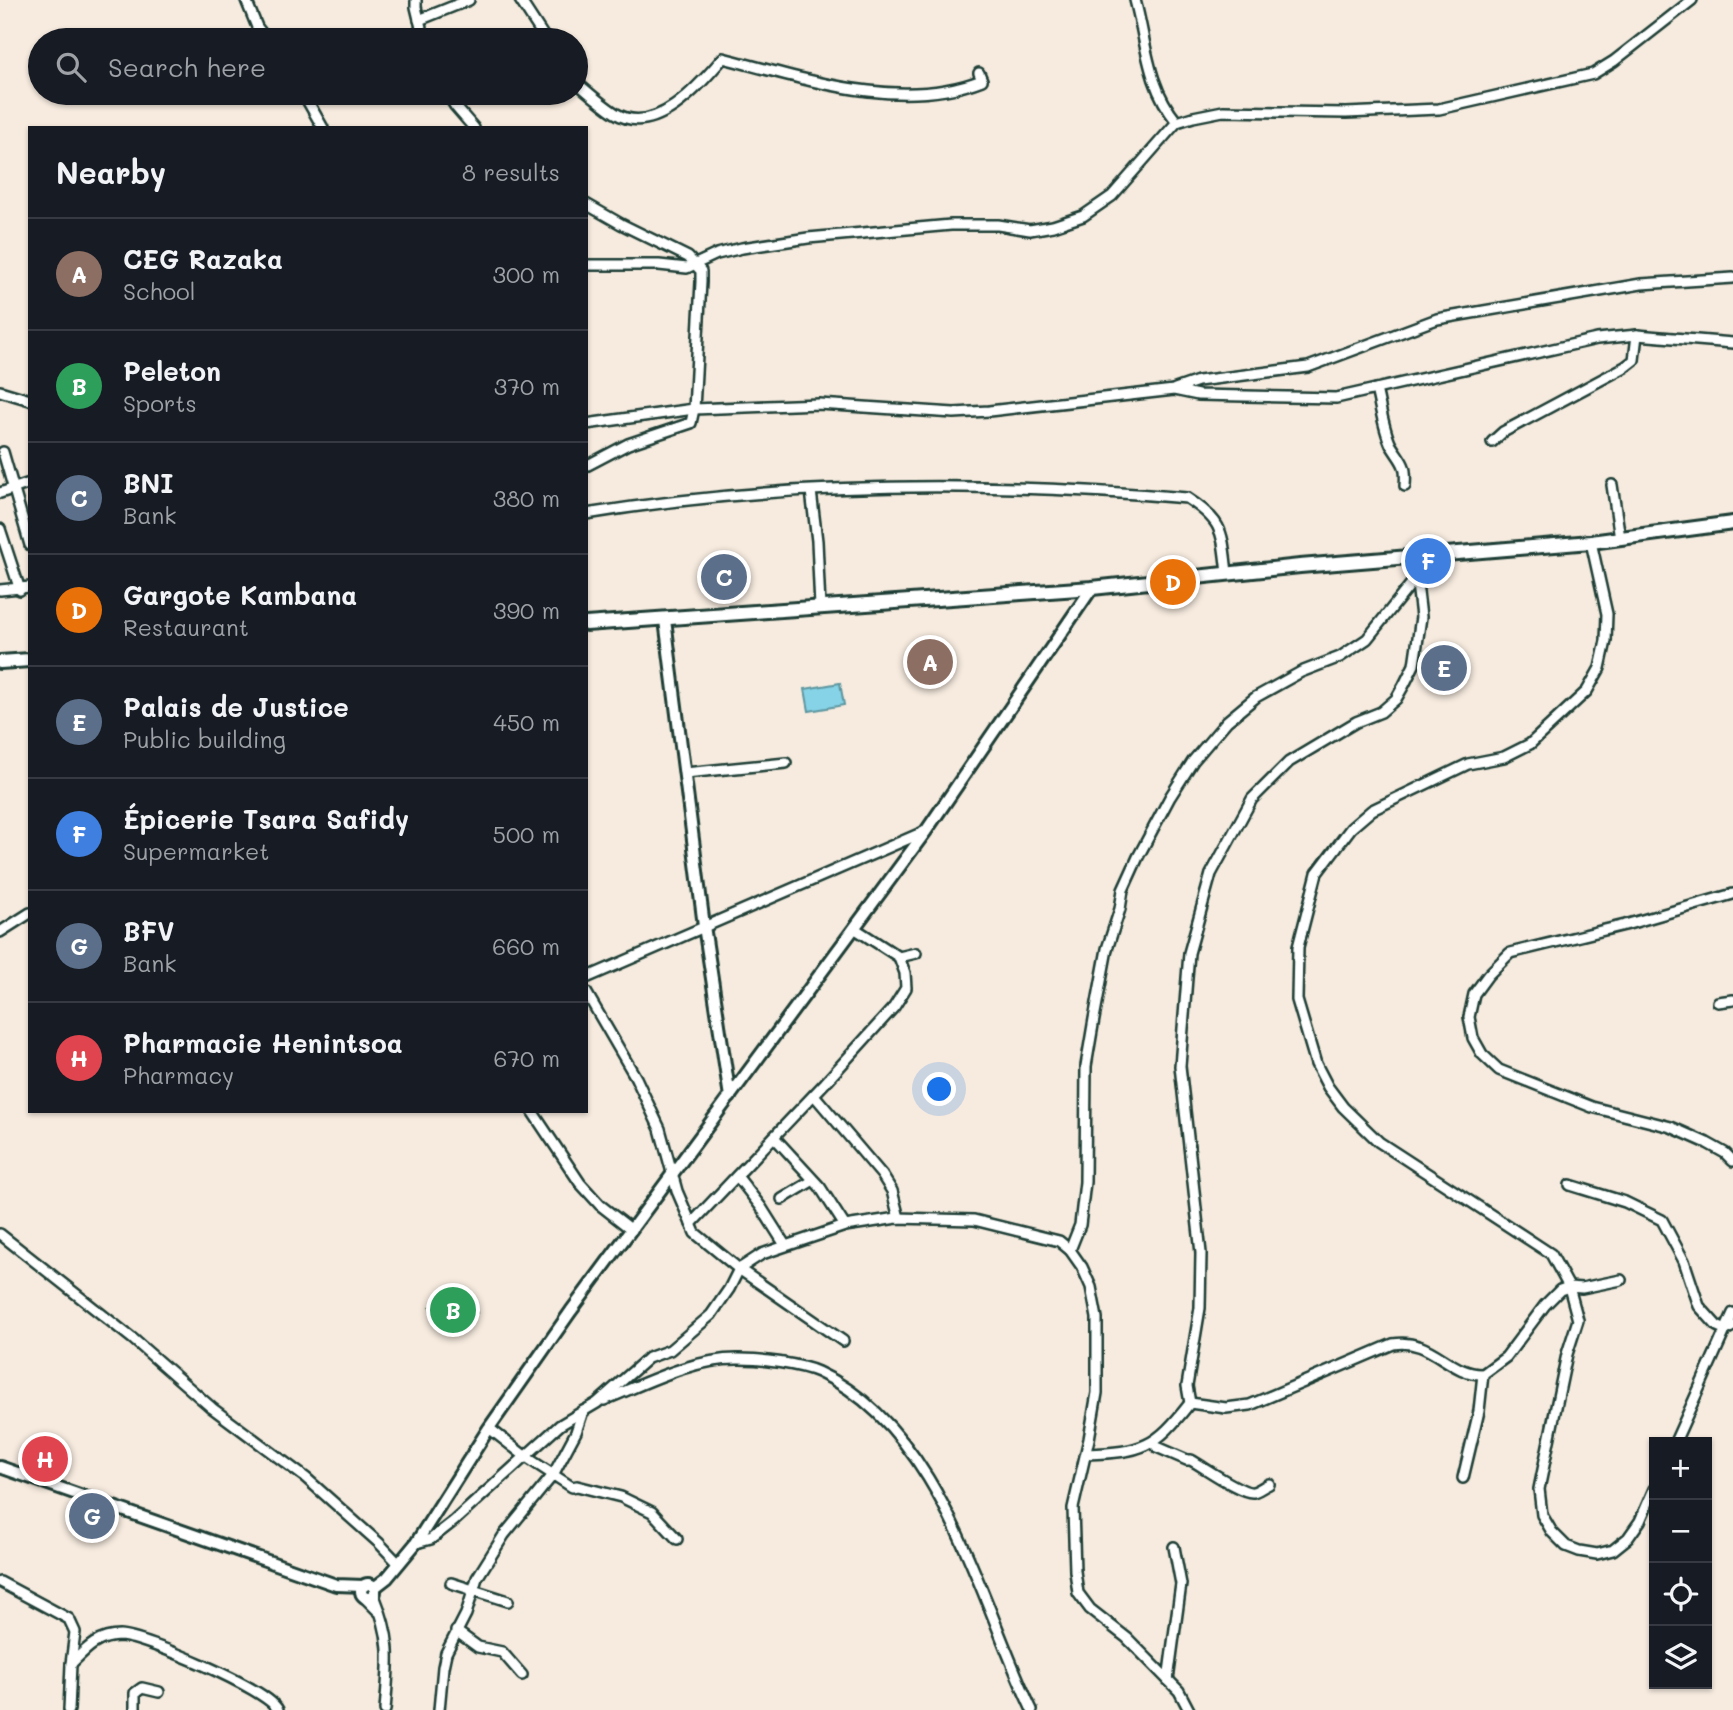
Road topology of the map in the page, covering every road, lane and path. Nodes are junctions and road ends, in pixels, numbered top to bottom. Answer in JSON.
{"nodes":[{"id":1,"x":246,"y":0,"type":"edge"},
{"id":2,"x":416,"y":0,"type":"edge"},
{"id":3,"x":469,"y":0,"type":"edge"},
{"id":4,"x":520,"y":0,"type":"edge"},
{"id":5,"x":1135,"y":0,"type":"edge"},
{"id":6,"x":1692,"y":0,"type":"edge"},
{"id":7,"x":419,"y":20,"type":"junction"},
{"id":8,"x":258,"y":28,"type":"edge"},
{"id":9,"x":421,"y":28,"type":"edge"},
{"id":10,"x":538,"y":28,"type":"edge"},
{"id":11,"x":979,"y":73,"type":"dead end"},
{"id":12,"x":588,"y":92,"type":"edge"},
{"id":13,"x":310,"y":105,"type":"edge"},
{"id":14,"x":454,"y":105,"type":"edge"},
{"id":15,"x":1177,"y":122,"type":"junction"},
{"id":16,"x":322,"y":126,"type":"edge"},
{"id":17,"x":472,"y":126,"type":"edge"},
{"id":18,"x":588,"y":205,"type":"edge"},
{"id":19,"x":696,"y":264,"type":"junction"},
{"id":20,"x":588,"y":265,"type":"edge"},
{"id":21,"x":1733,"y":278,"type":"edge"},
{"id":22,"x":1637,"y":335,"type":"junction"},
{"id":23,"x":1733,"y":343,"type":"edge"},
{"id":24,"x":1376,"y":389,"type":"junction"},
{"id":25,"x":1174,"y":390,"type":"junction"},
{"id":26,"x":0,"y":391,"type":"edge"},
{"id":27,"x":28,"y":399,"type":"edge"},
{"id":28,"x":694,"y":409,"type":"junction"},
{"id":29,"x":588,"y":424,"type":"edge"},
{"id":30,"x":1492,"y":442,"type":"dead end"},
{"id":31,"x":3,"y":452,"type":"dead end"},
{"id":32,"x":588,"y":465,"type":"edge"},
{"id":33,"x":28,"y":484,"type":"edge"},
{"id":34,"x":1612,"y":485,"type":"dead end"},
{"id":35,"x":1405,"y":486,"type":"dead end"},
{"id":36,"x":12,"y":488,"type":"junction"},
{"id":37,"x":811,"y":491,"type":"junction"},
{"id":38,"x":0,"y":493,"type":"edge"},
{"id":39,"x":588,"y":514,"type":"edge"},
{"id":40,"x":1733,"y":523,"type":"edge"},
{"id":41,"x":0,"y":529,"type":"edge"},
{"id":42,"x":1620,"y":538,"type":"junction"},
{"id":43,"x":28,"y":539,"type":"edge"},
{"id":44,"x":1591,"y":542,"type":"junction"},
{"id":45,"x":1414,"y":558,"type":"junction"},
{"id":46,"x":1227,"y":573,"type":"junction"},
{"id":47,"x":1415,"y":579,"type":"junction"},
{"id":48,"x":1092,"y":587,"type":"junction"},
{"id":49,"x":25,"y":588,"type":"edge"},
{"id":50,"x":0,"y":590,"type":"edge"},
{"id":51,"x":820,"y":607,"type":"junction"},
{"id":52,"x":665,"y":620,"type":"junction"},
{"id":53,"x":588,"y":624,"type":"edge"},
{"id":54,"x":28,"y":660,"type":"edge"},
{"id":55,"x":0,"y":662,"type":"edge"},
{"id":56,"x":786,"y":763,"type":"dead end"},
{"id":57,"x":685,"y":773,"type":"junction"},
{"id":58,"x":926,"y":831,"type":"junction"},
{"id":59,"x":1733,"y":894,"type":"edge"},
{"id":60,"x":28,"y":914,"type":"edge"},
{"id":61,"x":704,"y":926,"type":"junction"},
{"id":62,"x":854,"y":928,"type":"junction"},
{"id":63,"x":1,"y":931,"type":"edge"},
{"id":64,"x":916,"y":953,"type":"dead end"},
{"id":65,"x":899,"y":957,"type":"junction"},
{"id":66,"x":588,"y":977,"type":"edge"},
{"id":67,"x":588,"y":995,"type":"edge"},
{"id":68,"x":1733,"y":1000,"type":"edge"},
{"id":69,"x":1718,"y":1002,"type":"dead end"},
{"id":70,"x":814,"y":1095,"type":"junction"},
{"id":71,"x":730,"y":1097,"type":"junction"},
{"id":72,"x":533,"y":1113,"type":"edge"},
{"id":73,"x":774,"y":1137,"type":"junction"},
{"id":74,"x":1733,"y":1161,"type":"edge"},
{"id":75,"x":674,"y":1175,"type":"junction"},
{"id":76,"x":737,"y":1176,"type":"junction"},
{"id":77,"x":812,"y":1181,"type":"junction"},
{"id":78,"x":1570,"y":1185,"type":"dead end"},
{"id":79,"x":782,"y":1199,"type":"dead end"},
{"id":80,"x":899,"y":1218,"type":"junction"},
{"id":81,"x":691,"y":1224,"type":"junction"},
{"id":82,"x":845,"y":1226,"type":"junction"},
{"id":83,"x":632,"y":1230,"type":"junction"},
{"id":84,"x":0,"y":1234,"type":"edge"},
{"id":85,"x":785,"y":1245,"type":"junction"},
{"id":86,"x":1070,"y":1251,"type":"junction"},
{"id":87,"x":739,"y":1269,"type":"junction"},
{"id":88,"x":1621,"y":1280,"type":"dead end"},
{"id":89,"x":1569,"y":1287,"type":"junction"},
{"id":90,"x":1733,"y":1313,"type":"edge"},
{"id":91,"x":1729,"y":1328,"type":"edge"},
{"id":92,"x":842,"y":1341,"type":"dead end"},
{"id":93,"x":1483,"y":1374,"type":"junction"},
{"id":94,"x":597,"y":1403,"type":"junction"},
{"id":95,"x":1191,"y":1403,"type":"junction"},
{"id":96,"x":583,"y":1411,"type":"junction"},
{"id":97,"x":489,"y":1428,"type":"junction"},
{"id":98,"x":1677,"y":1437,"type":"edge"},
{"id":99,"x":1153,"y":1442,"type":"junction"},
{"id":100,"x":1086,"y":1454,"type":"junction"},
{"id":101,"x":526,"y":1457,"type":"junction"},
{"id":102,"x":0,"y":1467,"type":"edge"},
{"id":103,"x":553,"y":1475,"type":"junction"},
{"id":104,"x":1464,"y":1478,"type":"dead end"},
{"id":105,"x":1269,"y":1484,"type":"dead end"},
{"id":106,"x":1649,"y":1500,"type":"edge"},
{"id":107,"x":677,"y":1539,"type":"dead end"},
{"id":108,"x":416,"y":1543,"type":"junction"},
{"id":109,"x":1174,"y":1547,"type":"dead end"},
{"id":110,"x":398,"y":1564,"type":"junction"},
{"id":111,"x":0,"y":1582,"type":"edge"},
{"id":112,"x":451,"y":1583,"type":"dead end"},
{"id":113,"x":367,"y":1591,"type":"junction"},
{"id":114,"x":474,"y":1591,"type":"junction"},
{"id":115,"x":508,"y":1601,"type":"dead end"},
{"id":116,"x":456,"y":1631,"type":"junction"},
{"id":117,"x":71,"y":1664,"type":"junction"},
{"id":118,"x":522,"y":1675,"type":"dead end"},
{"id":119,"x":1168,"y":1680,"type":"junction"},
{"id":120,"x":159,"y":1692,"type":"dead end"},
{"id":121,"x":69,"y":1710,"type":"edge"},
{"id":122,"x":135,"y":1710,"type":"edge"},
{"id":123,"x":278,"y":1710,"type":"edge"},
{"id":124,"x":385,"y":1710,"type":"edge"},
{"id":125,"x":439,"y":1710,"type":"edge"},
{"id":126,"x":1032,"y":1710,"type":"edge"},
{"id":127,"x":1189,"y":1710,"type":"edge"}],
"edges":[{"from":1,"to":8,"type":"street"},
{"from":2,"to":7,"type":"street"},
{"from":3,"to":7,"type":"street"},
{"from":4,"to":10,"type":"street"},
{"from":5,"to":15,"type":"street"},
{"from":6,"to":15,"type":"street"},
{"from":7,"to":9,"type":"street"},
{"from":11,"to":12,"type":"street"},
{"from":13,"to":16,"type":"street"},
{"from":14,"to":17,"type":"street"},
{"from":15,"to":19,"type":"street"},
{"from":18,"to":19,"type":"street"},
{"from":19,"to":20,"type":"street"},
{"from":19,"to":28,"type":"street"},
{"from":21,"to":25,"type":"street"},
{"from":22,"to":23,"type":"street"},
{"from":22,"to":24,"type":"street"},
{"from":22,"to":30,"type":"street"},
{"from":24,"to":25,"type":"street"},
{"from":24,"to":35,"type":"street"},
{"from":25,"to":28,"type":"street"},
{"from":26,"to":27,"type":"street"},
{"from":28,"to":29,"type":"street"},
{"from":28,"to":32,"type":"street"},
{"from":31,"to":36,"type":"street"},
{"from":33,"to":36,"type":"street"},
{"from":34,"to":42,"type":"street"},
{"from":36,"to":38,"type":"street"},
{"from":36,"to":43,"type":"street"},
{"from":37,"to":39,"type":"street"},
{"from":37,"to":46,"type":"street"},
{"from":37,"to":51,"type":"street"},
{"from":40,"to":42,"type":"main road"},
{"from":41,"to":49,"type":"street"},
{"from":42,"to":44,"type":"main road"},
{"from":44,"to":45,"type":"main road"},
{"from":44,"to":89,"type":"street"},
{"from":45,"to":46,"type":"main road"},
{"from":45,"to":47,"type":"street"},
{"from":46,"to":48,"type":"main road"},
{"from":47,"to":86,"type":"street"},
{"from":47,"to":95,"type":"street"},
{"from":48,"to":51,"type":"main road"},
{"from":48,"to":58,"type":"street"},
{"from":49,"to":50,"type":"street"},
{"from":51,"to":52,"type":"main road"},
{"from":52,"to":53,"type":"main road"},
{"from":52,"to":57,"type":"street"},
{"from":54,"to":55,"type":"main road"},
{"from":56,"to":57,"type":"street"},
{"from":57,"to":61,"type":"street"},
{"from":58,"to":61,"type":"street"},
{"from":58,"to":62,"type":"street"},
{"from":59,"to":74,"type":"street"},
{"from":60,"to":63,"type":"street"},
{"from":61,"to":66,"type":"street"},
{"from":61,"to":71,"type":"street"},
{"from":62,"to":65,"type":"street"},
{"from":62,"to":71,"type":"street"},
{"from":64,"to":65,"type":"street"},
{"from":65,"to":70,"type":"street"},
{"from":67,"to":75,"type":"street"},
{"from":68,"to":69,"type":"street"},
{"from":70,"to":73,"type":"street"},
{"from":70,"to":80,"type":"street"},
{"from":71,"to":75,"type":"street"},
{"from":72,"to":83,"type":"street"},
{"from":73,"to":76,"type":"street"},
{"from":73,"to":77,"type":"street"},
{"from":75,"to":81,"type":"street"},
{"from":75,"to":83,"type":"street"},
{"from":76,"to":81,"type":"street"},
{"from":76,"to":85,"type":"street"},
{"from":77,"to":79,"type":"street"},
{"from":77,"to":82,"type":"street"},
{"from":78,"to":91,"type":"street"},
{"from":80,"to":82,"type":"street"},
{"from":80,"to":86,"type":"street"},
{"from":81,"to":87,"type":"street"},
{"from":82,"to":85,"type":"street"},
{"from":83,"to":97,"type":"street"},
{"from":84,"to":110,"type":"street"},
{"from":85,"to":87,"type":"street"},
{"from":86,"to":100,"type":"street"},
{"from":87,"to":92,"type":"street"},
{"from":87,"to":94,"type":"street"},
{"from":88,"to":89,"type":"street"},
{"from":89,"to":93,"type":"street"},
{"from":89,"to":106,"type":"street"},
{"from":90,"to":91,"type":"street"},
{"from":91,"to":98,"type":"street"},
{"from":93,"to":95,"type":"street"},
{"from":93,"to":104,"type":"street"},
{"from":94,"to":96,"type":"street"},
{"from":94,"to":126,"type":"street"},
{"from":95,"to":99,"type":"street"},
{"from":96,"to":101,"type":"street"},
{"from":96,"to":103,"type":"street"},
{"from":97,"to":101,"type":"street"},
{"from":97,"to":108,"type":"street"},
{"from":99,"to":100,"type":"street"},
{"from":99,"to":105,"type":"street"},
{"from":100,"to":119,"type":"street"},
{"from":101,"to":103,"type":"street"},
{"from":101,"to":108,"type":"street"},
{"from":102,"to":113,"type":"street"},
{"from":103,"to":107,"type":"street"},
{"from":103,"to":114,"type":"street"},
{"from":108,"to":110,"type":"street"},
{"from":109,"to":119,"type":"street"},
{"from":110,"to":113,"type":"street"},
{"from":111,"to":117,"type":"street"},
{"from":112,"to":114,"type":"street"},
{"from":113,"to":124,"type":"street"},
{"from":114,"to":115,"type":"street"},
{"from":114,"to":116,"type":"street"},
{"from":116,"to":118,"type":"street"},
{"from":116,"to":125,"type":"street"},
{"from":117,"to":121,"type":"street"},
{"from":117,"to":123,"type":"street"},
{"from":119,"to":127,"type":"street"},
{"from":120,"to":122,"type":"street"}]}
